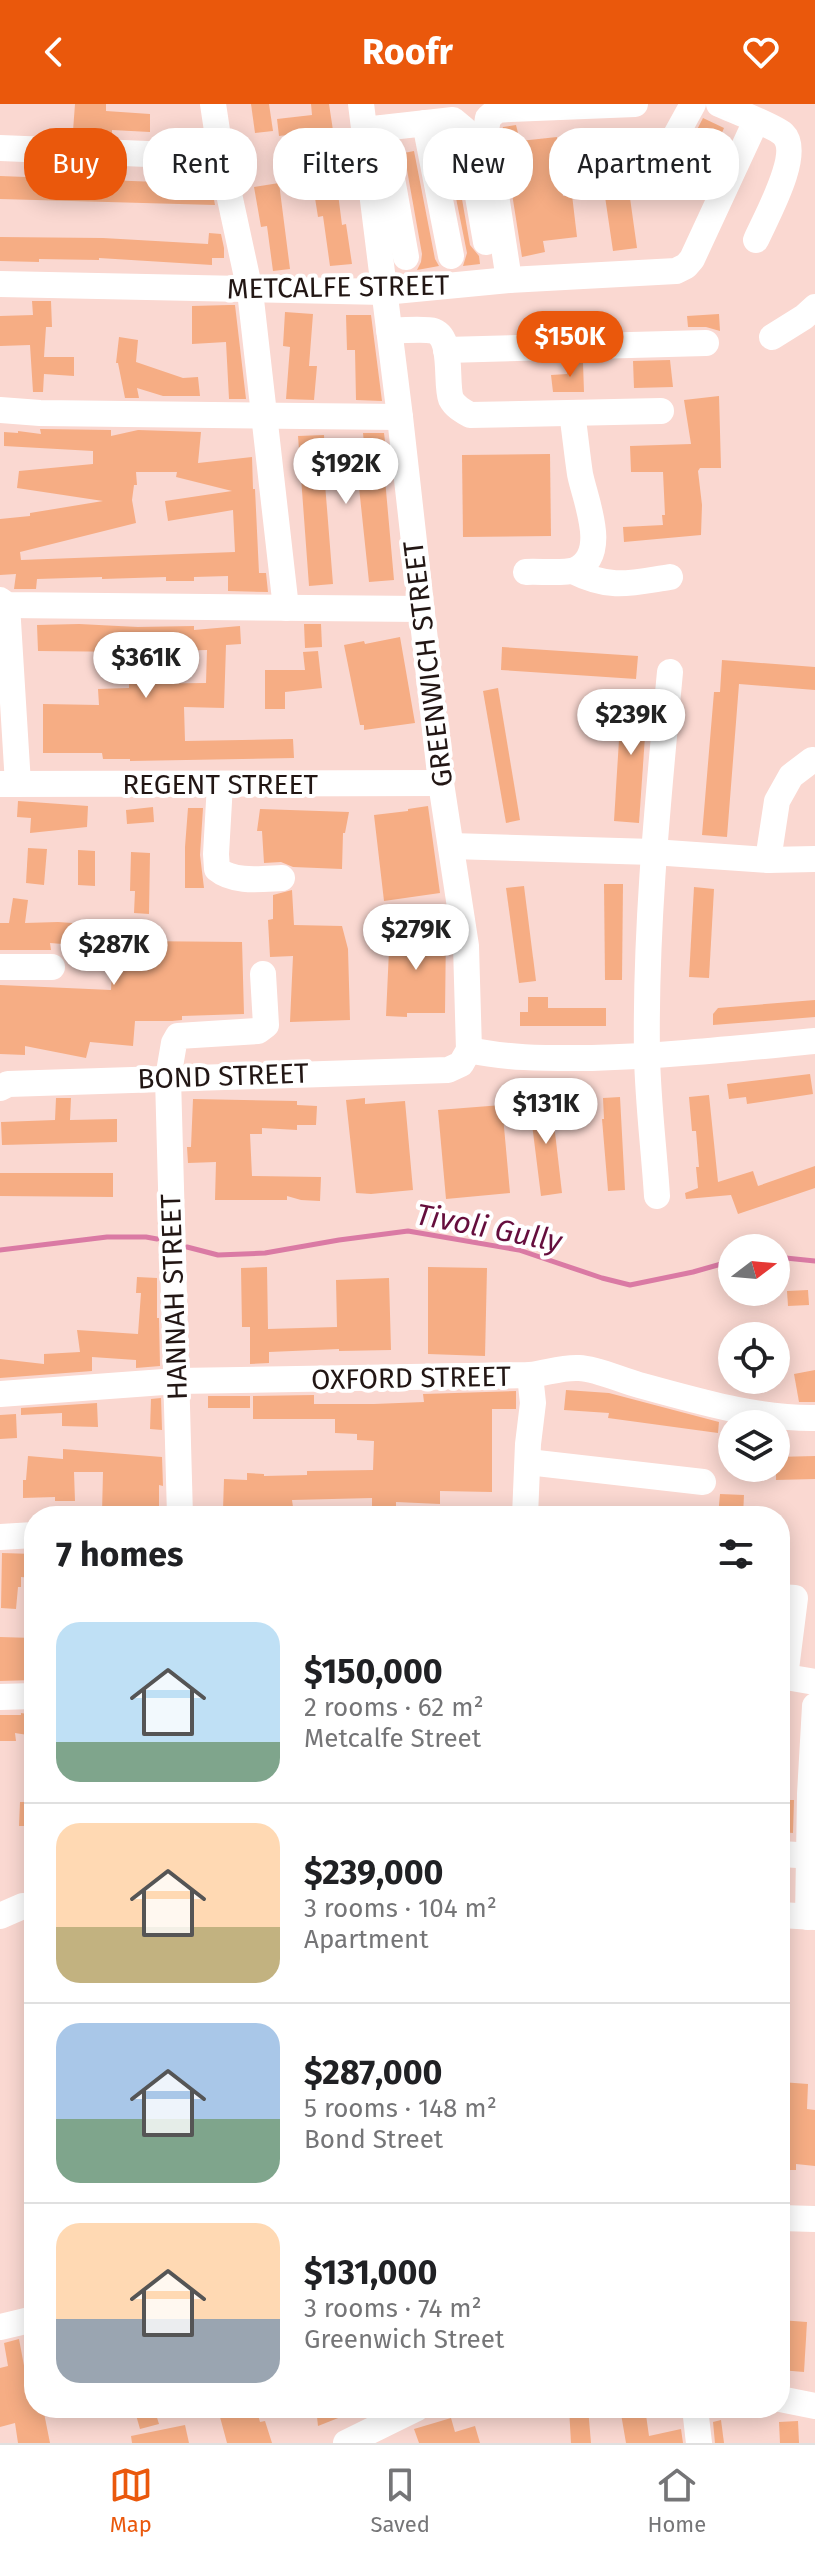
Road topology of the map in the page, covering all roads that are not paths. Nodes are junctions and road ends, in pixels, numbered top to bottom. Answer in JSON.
{"nodes":[{"id":1,"x":213,"y":104,"type":"edge"},
{"id":2,"x":361,"y":104,"type":"edge"},
{"id":3,"x":635,"y":104,"type":"edge"},
{"id":4,"x":693,"y":104,"type":"edge"},
{"id":5,"x":719,"y":104,"type":"edge"},
{"id":6,"x":756,"y":121,"type":"junction"},
{"id":7,"x":425,"y":123,"type":"junction"},
{"id":8,"x":217,"y":128,"type":"edge"},
{"id":9,"x":373,"y":128,"type":"edge"},
{"id":10,"x":382,"y":128,"type":"edge"},
{"id":11,"x":680,"y":128,"type":"edge"},
{"id":12,"x":0,"y":148,"type":"edge"},
{"id":13,"x":143,"y":154,"type":"edge"},
{"id":14,"x":230,"y":200,"type":"edge"},
{"id":15,"x":378,"y":200,"type":"edge"},
{"id":16,"x":391,"y":200,"type":"edge"},
{"id":17,"x":756,"y":240,"type":"dead end"},
{"id":18,"x":486,"y":244,"type":"dead end"},
{"id":19,"x":451,"y":256,"type":"dead end"},
{"id":20,"x":406,"y":257,"type":"dead end"},
{"id":21,"x":509,"y":280,"type":"junction"},
{"id":22,"x":0,"y":284,"type":"edge"},
{"id":23,"x":250,"y":291,"type":"junction"},
{"id":24,"x":384,"y":292,"type":"junction"},
{"id":25,"x":815,"y":307,"type":"edge"},
{"id":26,"x":389,"y":330,"type":"junction"},
{"id":27,"x":772,"y":337,"type":"dead end"},
{"id":28,"x":706,"y":343,"type":"dead end"},
{"id":29,"x":446,"y":350,"type":"junction"},
{"id":30,"x":0,"y":410,"type":"edge"},
{"id":31,"x":661,"y":411,"type":"dead end"},
{"id":32,"x":572,"y":413,"type":"junction"},
{"id":33,"x":264,"y":415,"type":"junction"},
{"id":34,"x":400,"y":417,"type":"junction"},
{"id":35,"x":573,"y":571,"type":"junction"},
{"id":36,"x":526,"y":572,"type":"dead end"},
{"id":37,"x":670,"y":577,"type":"dead end"},
{"id":38,"x":4,"y":603,"type":"edge"},
{"id":39,"x":286,"y":608,"type":"junction"},
{"id":40,"x":421,"y":609,"type":"junction"},
{"id":41,"x":670,"y":672,"type":"dead end"},
{"id":42,"x":812,"y":760,"type":"dead end"},
{"id":43,"x":441,"y":783,"type":"junction"},
{"id":44,"x":9,"y":784,"type":"edge"},
{"id":45,"x":220,"y":784,"type":"junction"},
{"id":46,"x":451,"y":846,"type":"junction"},
{"id":47,"x":653,"y":852,"type":"junction"},
{"id":48,"x":815,"y":859,"type":"edge"},
{"id":49,"x":768,"y":860,"type":"junction"},
{"id":50,"x":282,"y":878,"type":"dead end"},
{"id":51,"x":0,"y":967,"type":"edge"},
{"id":52,"x":52,"y":967,"type":"dead end"},
{"id":53,"x":263,"y":974,"type":"dead end"},
{"id":54,"x":815,"y":1041,"type":"edge"},
{"id":55,"x":469,"y":1050,"type":"junction"},
{"id":56,"x":647,"y":1057,"type":"junction"},
{"id":57,"x":168,"y":1078,"type":"junction"},
{"id":58,"x":0,"y":1088,"type":"edge"},
{"id":59,"x":657,"y":1196,"type":"dead end"},
{"id":60,"x":530,"y":1375,"type":"junction"},
{"id":61,"x":177,"y":1381,"type":"junction"},
{"id":62,"x":0,"y":1394,"type":"edge"},
{"id":63,"x":815,"y":1418,"type":"edge"},
{"id":64,"x":528,"y":1462,"type":"junction"},
{"id":65,"x":703,"y":1482,"type":"dead end"},
{"id":66,"x":180,"y":1506,"type":"edge"},
{"id":67,"x":526,"y":1506,"type":"edge"},
{"id":68,"x":24,"y":1536,"type":"edge"},
{"id":69,"x":0,"y":1537,"type":"edge"},
{"id":70,"x":797,"y":1598,"type":"edge"},
{"id":71,"x":790,"y":1637,"type":"edge"},
{"id":72,"x":790,"y":1677,"type":"edge"},
{"id":73,"x":815,"y":1682,"type":"edge"},
{"id":74,"x":24,"y":1696,"type":"edge"},
{"id":75,"x":0,"y":1697,"type":"edge"},
{"id":76,"x":815,"y":1706,"type":"edge"},
{"id":77,"x":790,"y":1855,"type":"edge"},
{"id":78,"x":812,"y":1856,"type":"edge"},
{"id":79,"x":24,"y":1906,"type":"edge"},
{"id":80,"x":0,"y":1916,"type":"edge"},
{"id":81,"x":790,"y":1916,"type":"edge"},
{"id":82,"x":812,"y":1917,"type":"edge"},
{"id":83,"x":790,"y":2218,"type":"edge"},
{"id":84,"x":815,"y":2219,"type":"edge"},
{"id":85,"x":24,"y":2321,"type":"edge"},
{"id":86,"x":0,"y":2327,"type":"edge"},
{"id":87,"x":790,"y":2401,"type":"edge"},
{"id":88,"x":815,"y":2406,"type":"edge"},
{"id":89,"x":397,"y":2418,"type":"edge"},
{"id":90,"x":696,"y":2418,"type":"edge"},
{"id":91,"x":346,"y":2443,"type":"edge"},
{"id":92,"x":699,"y":2443,"type":"edge"}],
"edges":[{"from":1,"to":8,"type":"street"},
{"from":2,"to":9,"type":"street","name":"GREENWICH STREET"},
{"from":3,"to":21,"type":"street"},
{"from":4,"to":11,"type":"street"},
{"from":5,"to":6,"type":"street"},
{"from":6,"to":17,"type":"street"},
{"from":6,"to":21,"type":"street","name":"METCALFE STREET"},
{"from":7,"to":10,"type":"street"},
{"from":7,"to":18,"type":"street"},
{"from":7,"to":19,"type":"street"},
{"from":12,"to":13,"type":"street"},
{"from":14,"to":23,"type":"street"},
{"from":15,"to":24,"type":"street","name":"GREENWICH STREET"},
{"from":16,"to":20,"type":"street"},
{"from":21,"to":24,"type":"street","name":"METCALFE STREET"},
{"from":22,"to":23,"type":"street","name":"METCALFE STREET"},
{"from":23,"to":24,"type":"street","name":"METCALFE STREET"},
{"from":23,"to":33,"type":"street"},
{"from":24,"to":26,"type":"street","name":"GREENWICH STREET"},
{"from":25,"to":27,"type":"street"},
{"from":26,"to":29,"type":"street"},
{"from":26,"to":34,"type":"street","name":"GREENWICH STREET"},
{"from":28,"to":29,"type":"street"},
{"from":29,"to":32,"type":"street"},
{"from":30,"to":33,"type":"street"},
{"from":31,"to":32,"type":"street"},
{"from":32,"to":35,"type":"street"},
{"from":33,"to":34,"type":"street"},
{"from":33,"to":39,"type":"street"},
{"from":34,"to":40,"type":"street","name":"GREENWICH STREET"},
{"from":35,"to":36,"type":"street"},
{"from":35,"to":37,"type":"street"},
{"from":38,"to":39,"type":"street"},
{"from":38,"to":44,"type":"street"},
{"from":39,"to":40,"type":"street"},
{"from":40,"to":43,"type":"street","name":"GREENWICH STREET"},
{"from":41,"to":47,"type":"street"},
{"from":42,"to":49,"type":"street"},
{"from":43,"to":45,"type":"street","name":"REGENT STREET"},
{"from":43,"to":46,"type":"street","name":"GREENWICH STREET"},
{"from":44,"to":45,"type":"street","name":"REGENT STREET"},
{"from":45,"to":50,"type":"street"},
{"from":46,"to":47,"type":"street"},
{"from":46,"to":55,"type":"street","name":"GREENWICH STREET"},
{"from":47,"to":49,"type":"street"},
{"from":47,"to":56,"type":"street"},
{"from":48,"to":49,"type":"street"},
{"from":51,"to":52,"type":"street"},
{"from":53,"to":57,"type":"street","name":"HANNAH STREET"},
{"from":54,"to":56,"type":"street"},
{"from":55,"to":56,"type":"street"},
{"from":55,"to":57,"type":"street","name":"BOND STREET"},
{"from":56,"to":59,"type":"street"},
{"from":57,"to":58,"type":"street","name":"BOND STREET"},
{"from":57,"to":61,"type":"street","name":"HANNAH STREET"},
{"from":60,"to":61,"type":"street","name":"OXFORD STREET"},
{"from":60,"to":63,"type":"street","name":"OXFORD STREET"},
{"from":60,"to":64,"type":"street"},
{"from":61,"to":62,"type":"street","name":"OXFORD STREET"},
{"from":61,"to":66,"type":"street","name":"HANNAH STREET"},
{"from":64,"to":65,"type":"street"},
{"from":64,"to":67,"type":"street"},
{"from":68,"to":69,"type":"street"},
{"from":70,"to":71,"type":"street"},
{"from":72,"to":73,"type":"street"},
{"from":74,"to":75,"type":"street"},
{"from":76,"to":78,"type":"street"},
{"from":77,"to":78,"type":"street"},
{"from":78,"to":82,"type":"street"},
{"from":79,"to":80,"type":"street"},
{"from":81,"to":82,"type":"street"},
{"from":83,"to":84,"type":"street"},
{"from":85,"to":86,"type":"street"},
{"from":87,"to":88,"type":"street"},
{"from":89,"to":91,"type":"street"},
{"from":90,"to":92,"type":"street"}]}
